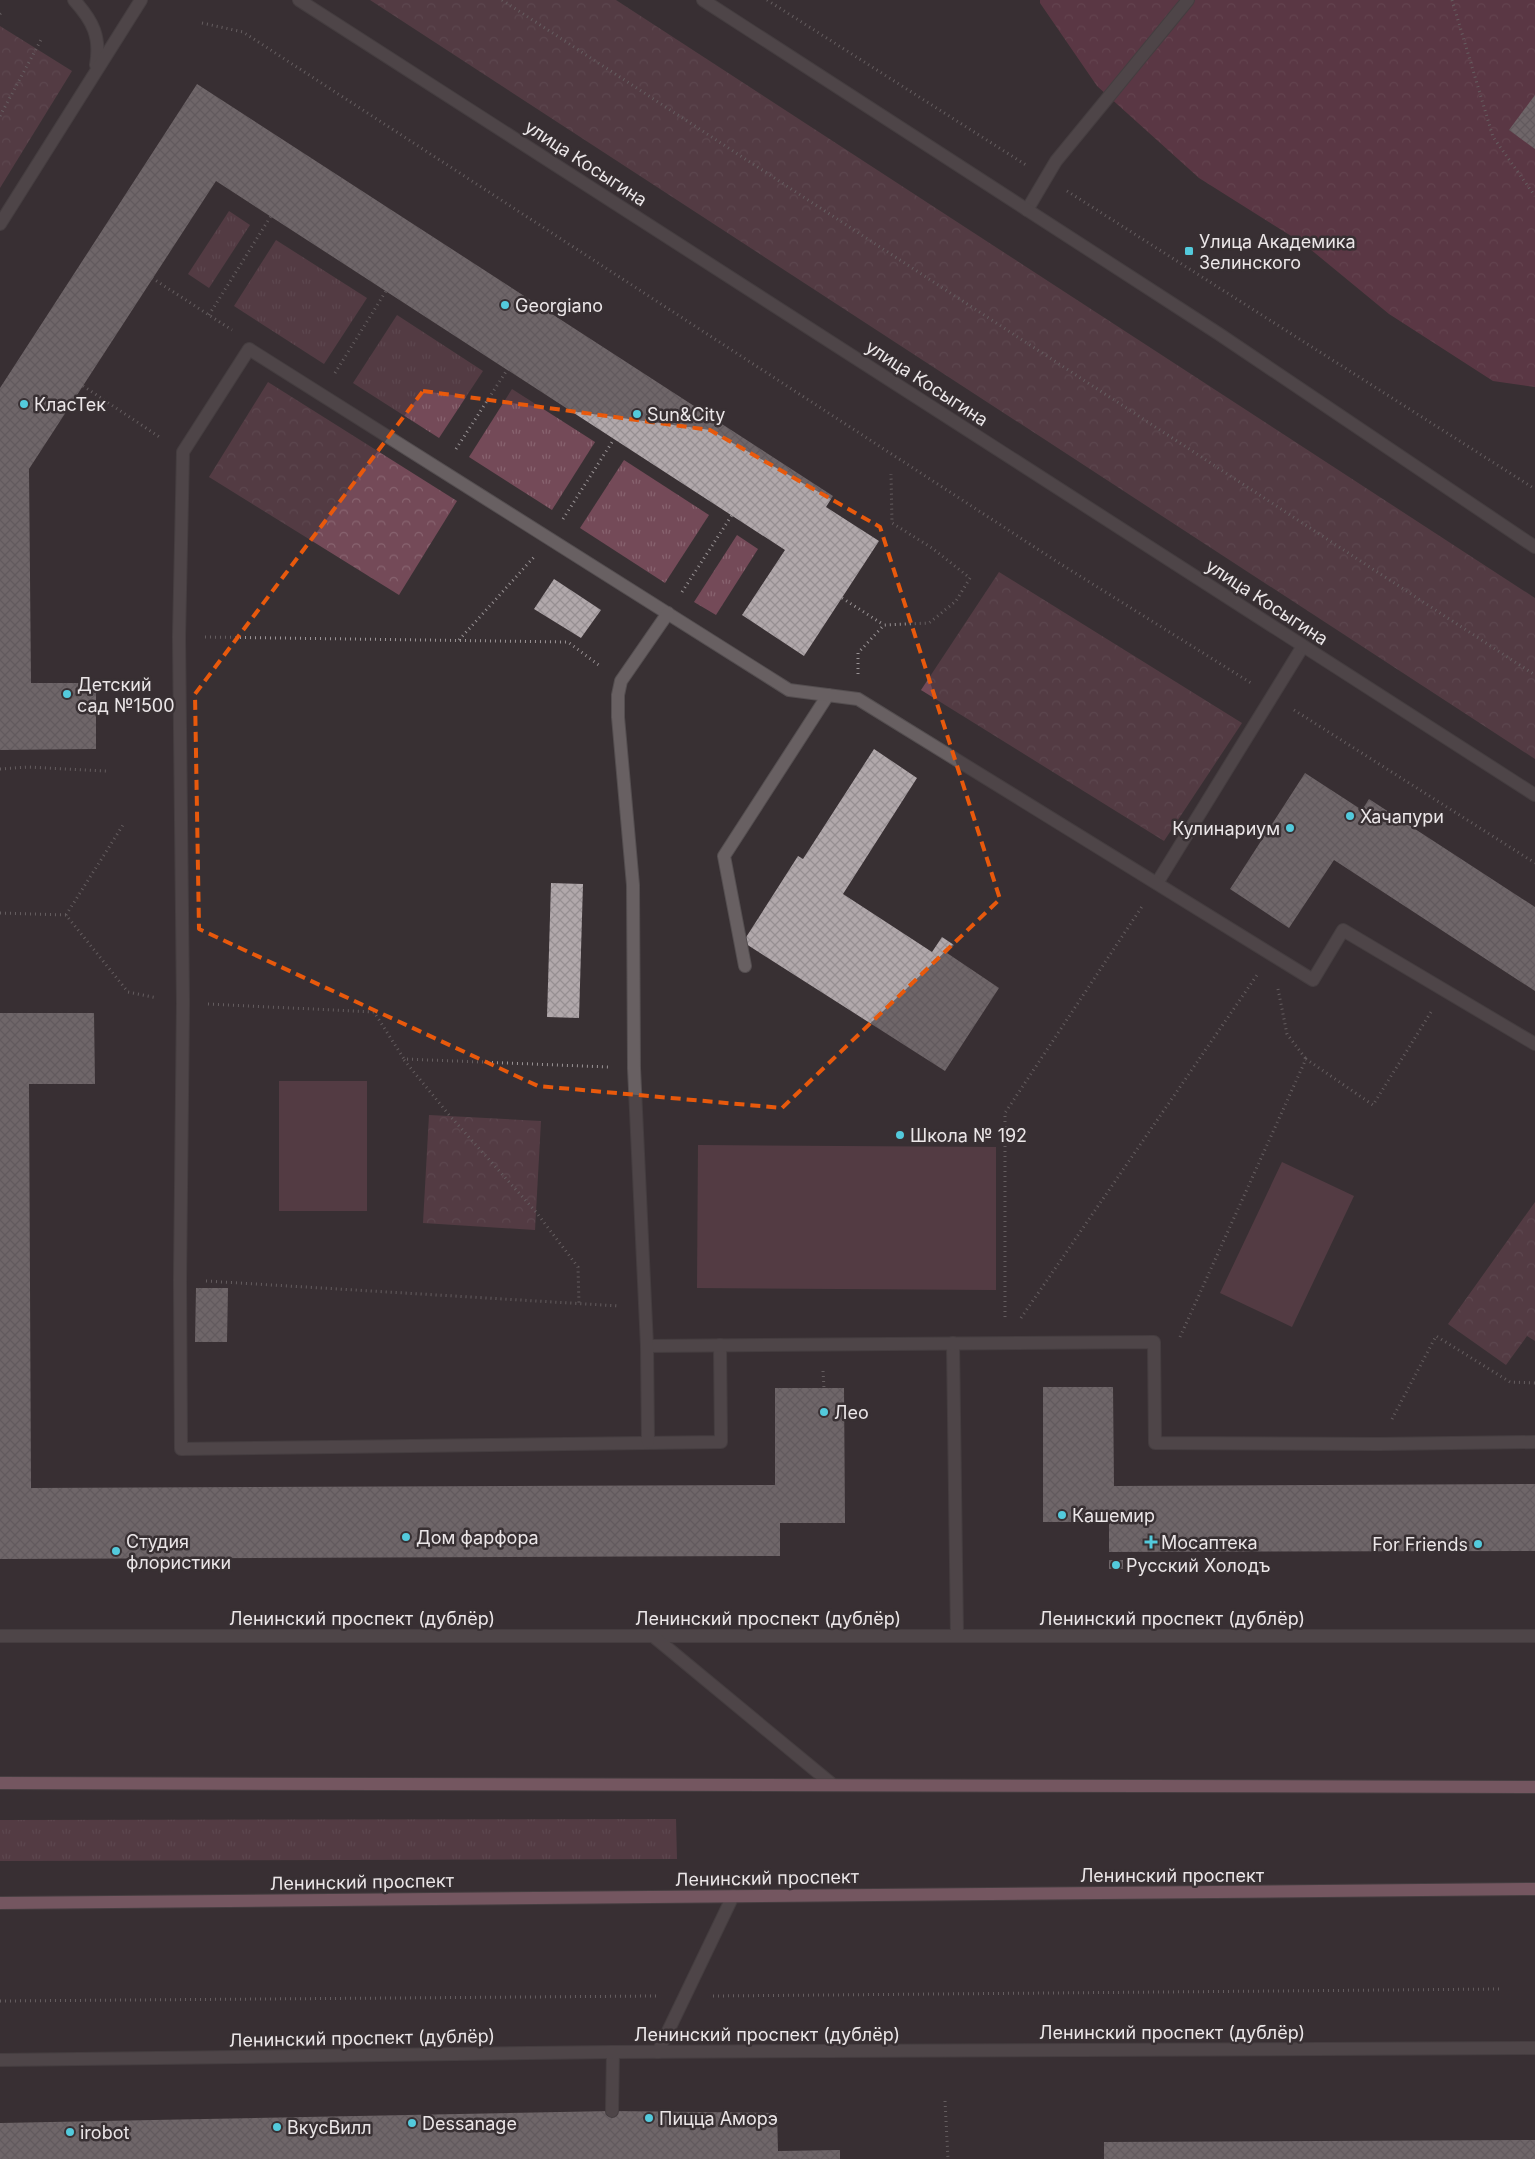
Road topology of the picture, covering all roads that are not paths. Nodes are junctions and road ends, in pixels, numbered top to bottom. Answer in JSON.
{"nodes":[{"id":1,"x":74,"y":0,"type":"edge"},
{"id":2,"x":141,"y":0,"type":"edge"},
{"id":3,"x":299,"y":0,"type":"edge"},
{"id":4,"x":703,"y":0,"type":"edge"},
{"id":5,"x":1188,"y":0,"type":"edge"},
{"id":6,"x":95,"y":70,"type":"junction"},
{"id":7,"x":1027,"y":210,"type":"junction"},
{"id":8,"x":0,"y":224,"type":"edge"},
{"id":9,"x":1535,"y":547,"type":"edge"},
{"id":10,"x":668,"y":613,"type":"junction"},
{"id":11,"x":1303,"y":646,"type":"junction"},
{"id":12,"x":828,"y":695,"type":"junction"},
{"id":13,"x":1535,"y":794,"type":"edge"},
{"id":14,"x":1157,"y":884,"type":"junction"},
{"id":15,"x":745,"y":966,"type":"dead end"},
{"id":16,"x":1535,"y":1044,"type":"edge"},
{"id":17,"x":953,"y":1343,"type":"junction"},
{"id":18,"x":720,"y":1345,"type":"junction"},
{"id":19,"x":647,"y":1346,"type":"junction"},
{"id":20,"x":648,"y":1442,"type":"junction"},
{"id":21,"x":1535,"y":1442,"type":"edge"},
{"id":22,"x":0,"y":1636,"type":"edge"},
{"id":23,"x":653,"y":1636,"type":"junction"},
{"id":24,"x":957,"y":1636,"type":"junction"},
{"id":25,"x":1535,"y":1636,"type":"edge"},
{"id":26,"x":0,"y":1783,"type":"edge"},
{"id":27,"x":833,"y":1785,"type":"junction"},
{"id":28,"x":1535,"y":1786,"type":"edge"},
{"id":29,"x":1535,"y":1889,"type":"edge"},
{"id":30,"x":733,"y":1896,"type":"junction"},
{"id":31,"x":0,"y":1903,"type":"edge"},
{"id":32,"x":1535,"y":2048,"type":"edge"},
{"id":33,"x":613,"y":2052,"type":"junction"},
{"id":34,"x":658,"y":2052,"type":"junction"},
{"id":35,"x":0,"y":2060,"type":"edge"},
{"id":36,"x":612,"y":2111,"type":"dead end"}],
"edges":[{"from":1,"to":6,"type":"street"},
{"from":2,"to":6,"type":"street"},
{"from":3,"to":11,"type":"street","name":"улица Косыгина"},
{"from":4,"to":7,"type":"street"},
{"from":5,"to":7,"type":"street"},
{"from":6,"to":8,"type":"street"},
{"from":7,"to":9,"type":"street"},
{"from":10,"to":12,"type":"street"},
{"from":10,"to":19,"type":"street"},
{"from":10,"to":20,"type":"street"},
{"from":11,"to":13,"type":"street","name":"улица Косыгина"},
{"from":11,"to":14,"type":"street"},
{"from":12,"to":14,"type":"street"},
{"from":12,"to":15,"type":"street"},
{"from":14,"to":16,"type":"street"},
{"from":17,"to":18,"type":"street"},
{"from":17,"to":21,"type":"street"},
{"from":17,"to":24,"type":"street"},
{"from":18,"to":19,"type":"street"},
{"from":18,"to":20,"type":"street"},
{"from":19,"to":20,"type":"street"},
{"from":22,"to":23,"type":"street","name":"Ленинский проспект (дублёр)"},
{"from":23,"to":24,"type":"street","name":"Ленинский проспект (дублёр)"},
{"from":23,"to":27,"type":"street"},
{"from":24,"to":25,"type":"street","name":"Ленинский проспект (дублёр)"},
{"from":26,"to":27,"type":"main road"},
{"from":27,"to":28,"type":"main road"},
{"from":29,"to":30,"type":"main road","name":"Ленинский проспект"},
{"from":30,"to":31,"type":"main road","name":"Ленинский проспект"},
{"from":30,"to":34,"type":"street"},
{"from":32,"to":34,"type":"street","name":"Ленинский проспект (дублёр)"},
{"from":33,"to":34,"type":"street","name":"Ленинский проспект (дублёр)"},
{"from":33,"to":35,"type":"street","name":"Ленинский проспект (дублёр)"},
{"from":33,"to":36,"type":"street"}]}
